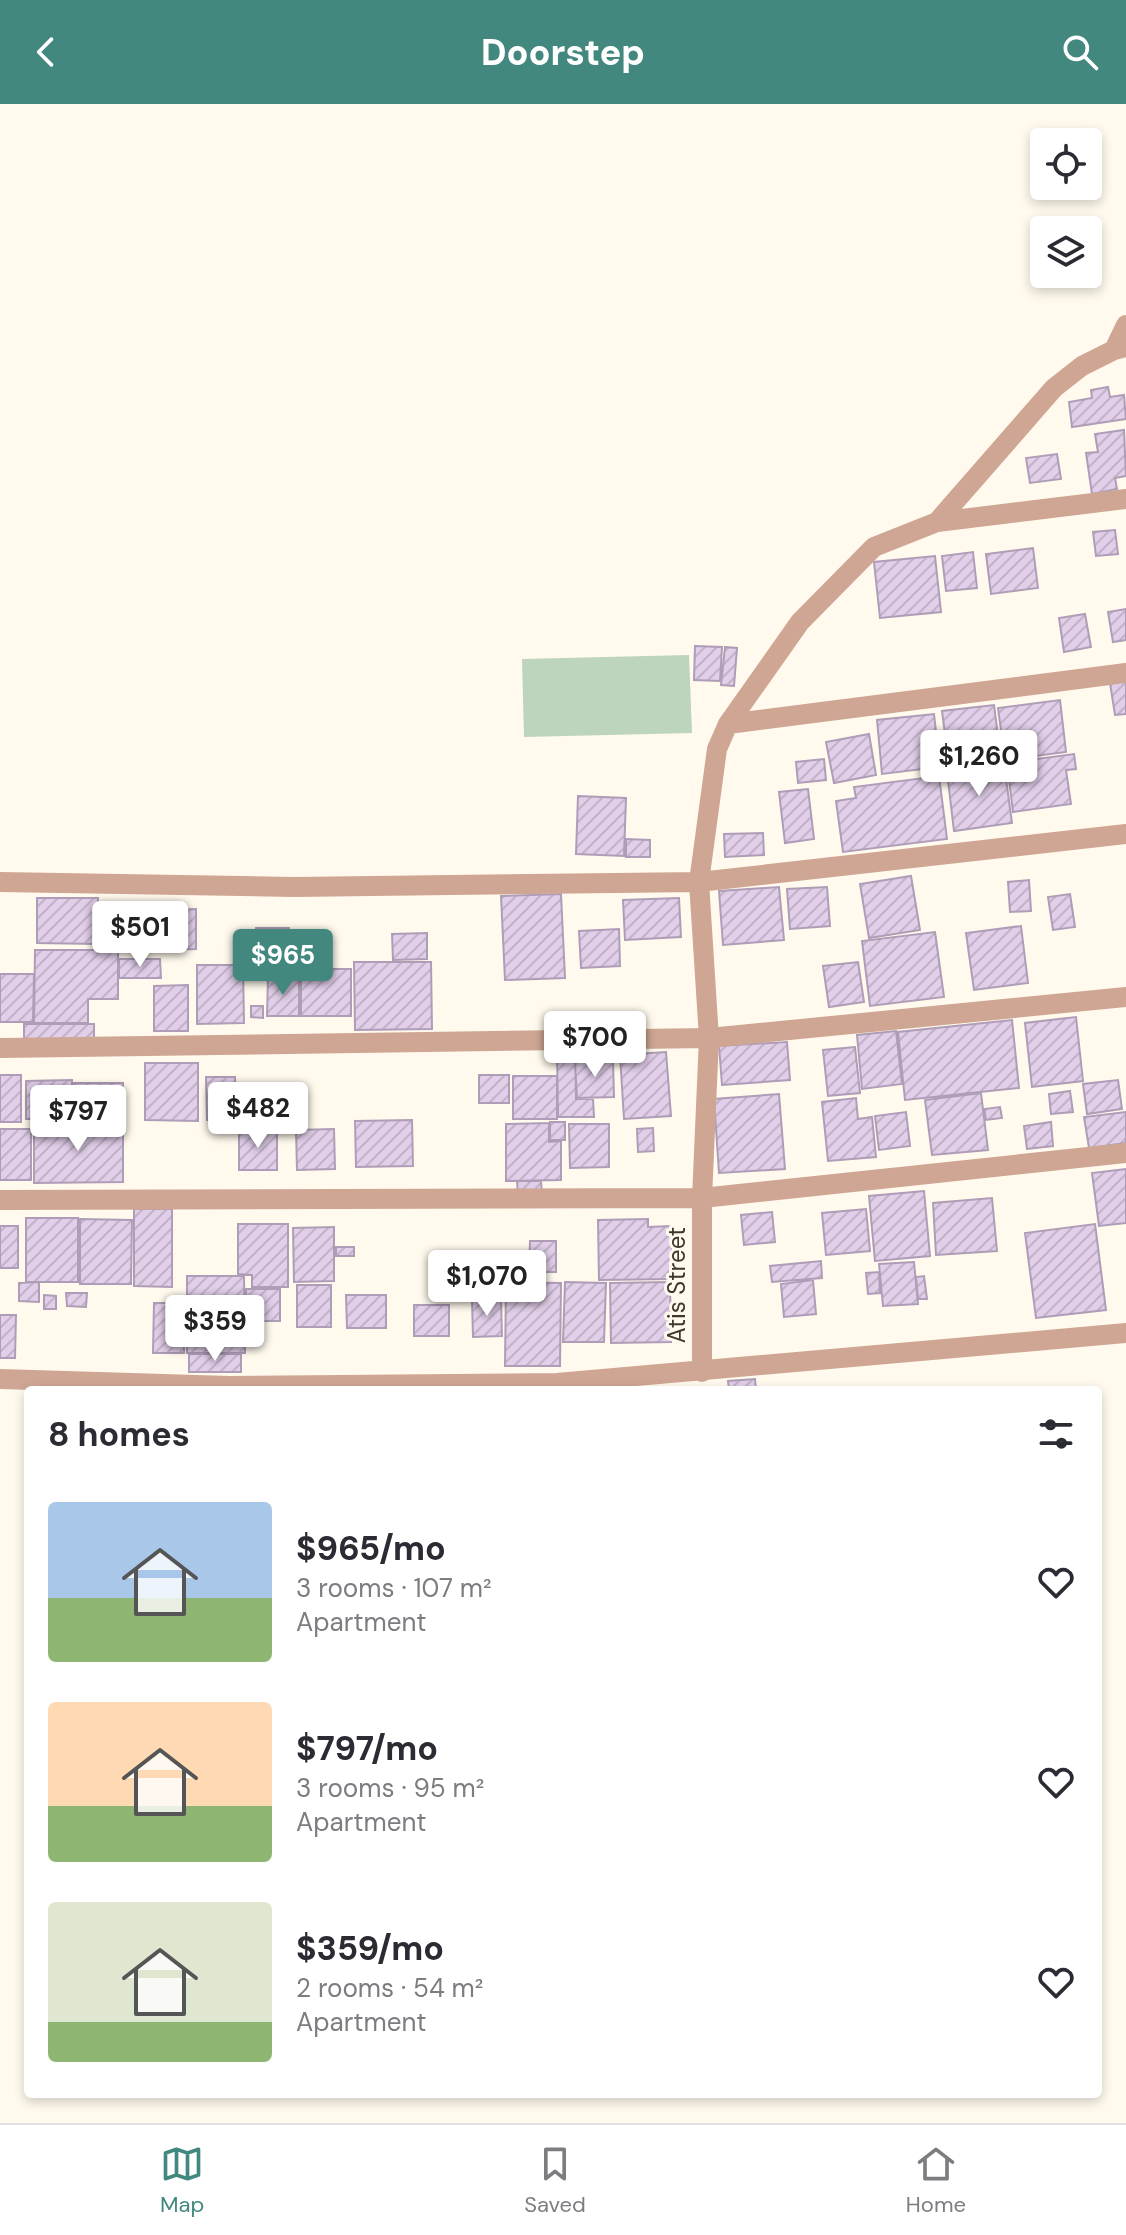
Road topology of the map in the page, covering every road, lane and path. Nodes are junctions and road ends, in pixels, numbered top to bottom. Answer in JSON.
{"nodes":[{"id":1,"x":1126,"y":325,"type":"edge"},
{"id":2,"x":1120,"y":348,"type":"edge"},
{"id":3,"x":1126,"y":499,"type":"edge"},
{"id":4,"x":937,"y":522,"type":"junction"},
{"id":5,"x":1126,"y":673,"type":"edge"},
{"id":6,"x":728,"y":724,"type":"junction"},
{"id":7,"x":1126,"y":834,"type":"edge"},
{"id":8,"x":0,"y":882,"type":"edge"},
{"id":9,"x":699,"y":882,"type":"junction"},
{"id":10,"x":1126,"y":997,"type":"edge"},
{"id":11,"x":709,"y":1038,"type":"junction"},
{"id":12,"x":0,"y":1048,"type":"edge"},
{"id":13,"x":1126,"y":1153,"type":"edge"},
{"id":14,"x":702,"y":1198,"type":"junction"},
{"id":15,"x":0,"y":1200,"type":"edge"},
{"id":16,"x":1126,"y":1333,"type":"edge"},
{"id":17,"x":702,"y":1372,"type":"junction"},
{"id":18,"x":0,"y":1379,"type":"edge"}],
"edges":[{"from":1,"to":2,"type":"street"},
{"from":2,"to":4,"type":"street"},
{"from":3,"to":4,"type":"street"},
{"from":4,"to":6,"type":"street","name":"Atis Street"},
{"from":5,"to":6,"type":"street"},
{"from":6,"to":9,"type":"street","name":"Atis Street"},
{"from":7,"to":9,"type":"street"},
{"from":8,"to":9,"type":"street"},
{"from":9,"to":11,"type":"street","name":"Atis Street"},
{"from":10,"to":11,"type":"street"},
{"from":11,"to":12,"type":"street"},
{"from":11,"to":14,"type":"street","name":"Atis Street"},
{"from":13,"to":14,"type":"street"},
{"from":14,"to":15,"type":"street"},
{"from":14,"to":17,"type":"street","name":"Atis Street"},
{"from":16,"to":17,"type":"street"},
{"from":17,"to":18,"type":"street"}]}
